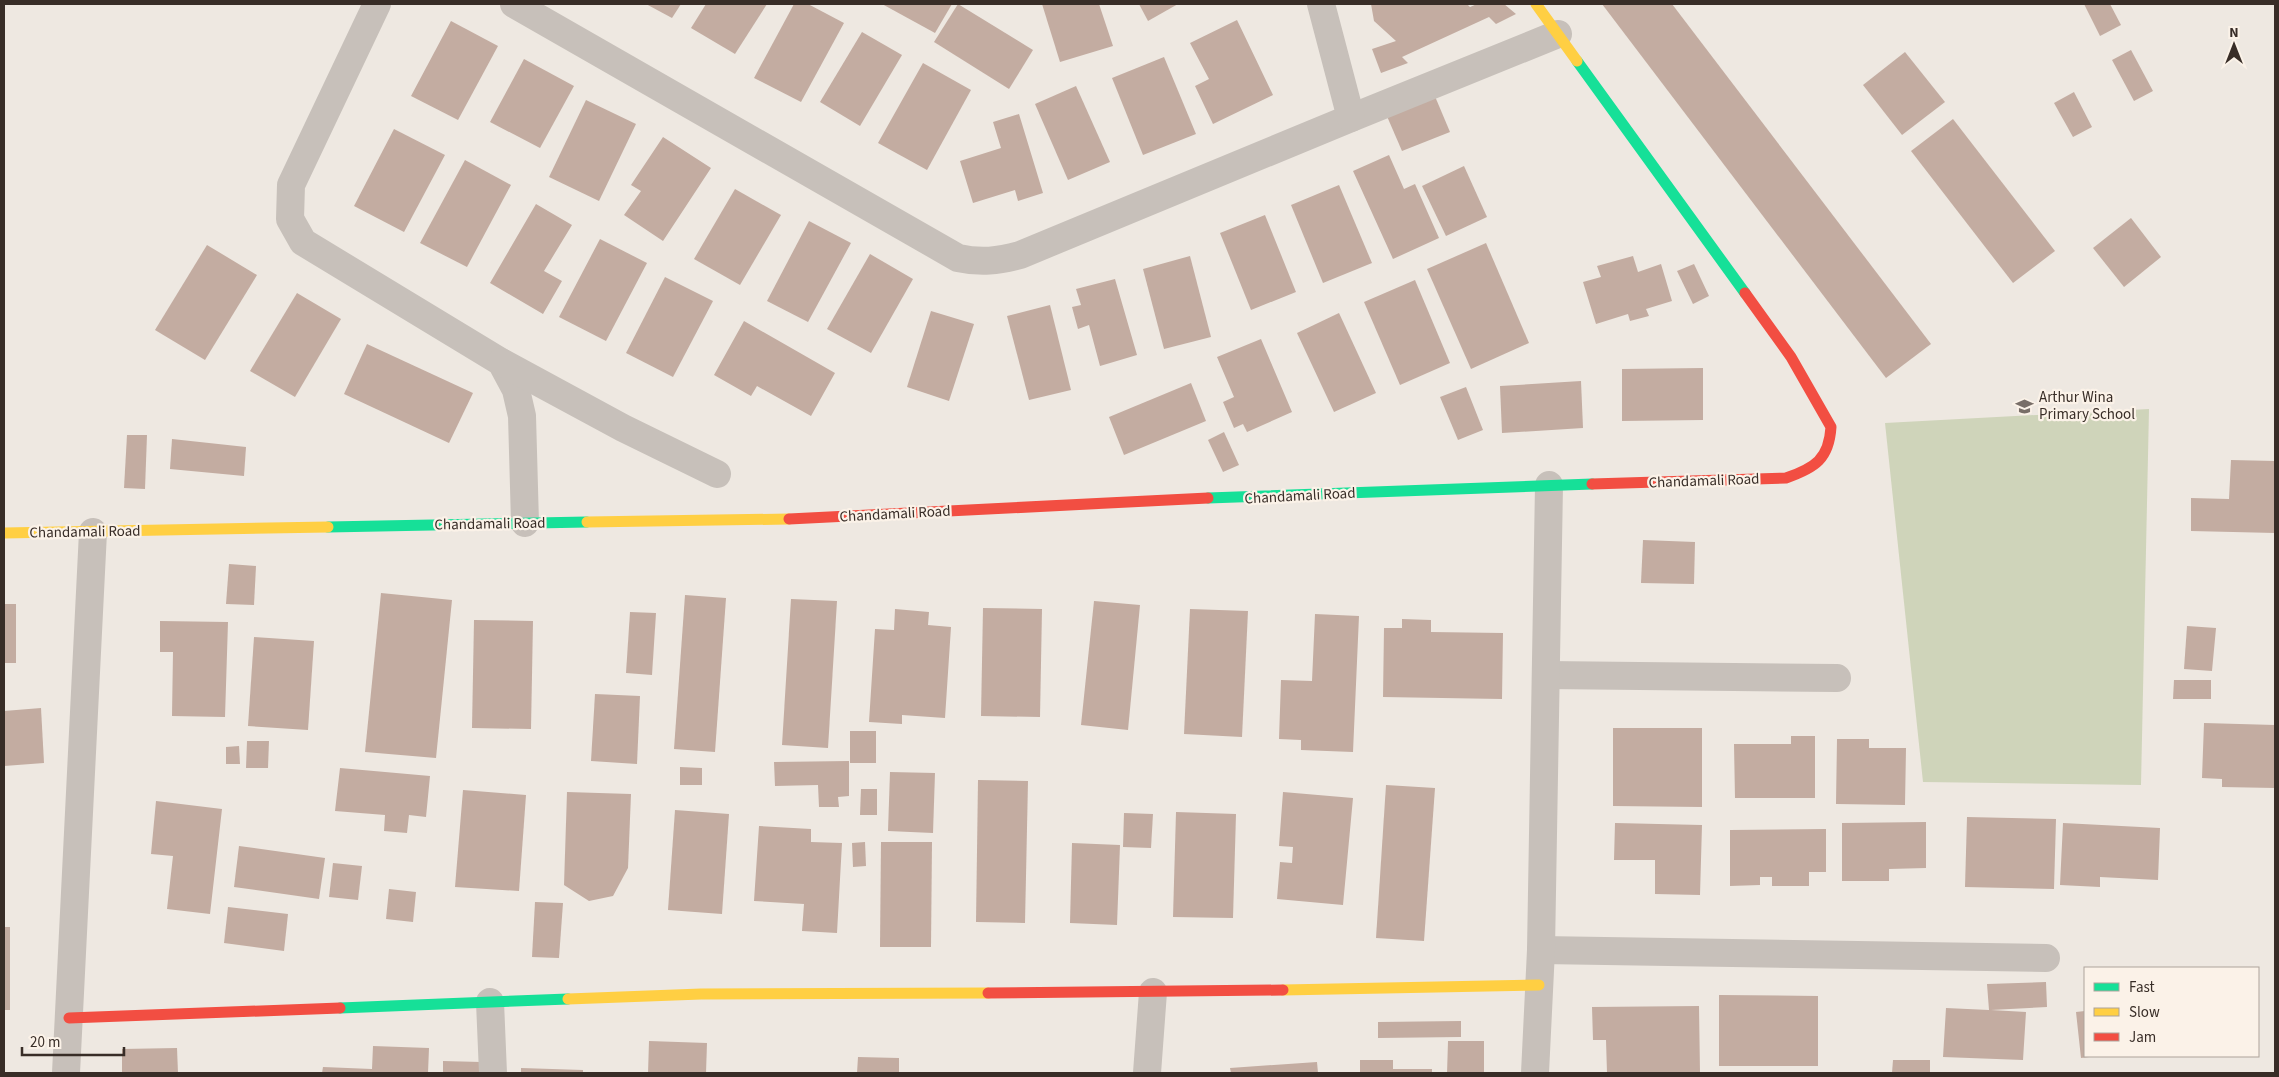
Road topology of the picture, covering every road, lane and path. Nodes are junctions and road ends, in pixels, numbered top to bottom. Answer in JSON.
{"nodes":[{"id":1,"x":377,"y":4,"type":"edge"},
{"id":2,"x":514,"y":4,"type":"edge"},
{"id":3,"x":1321,"y":4,"type":"edge"},
{"id":4,"x":1536,"y":4,"type":"edge"},
{"id":5,"x":1558,"y":34,"type":"junction"},
{"id":6,"x":1350,"y":118,"type":"junction"},
{"id":7,"x":501,"y":362,"type":"junction"},
{"id":8,"x":717,"y":474,"type":"dead end"},
{"id":9,"x":1549,"y":485,"type":"junction"},
{"id":10,"x":525,"y":523,"type":"junction"},
{"id":11,"x":4,"y":532,"type":"edge"},
{"id":12,"x":94,"y":532,"type":"junction"},
{"id":13,"x":1546,"y":675,"type":"junction"},
{"id":14,"x":1837,"y":678,"type":"dead end"},
{"id":15,"x":1541,"y":950,"type":"junction"},
{"id":16,"x":2046,"y":958,"type":"dead end"},
{"id":17,"x":1539,"y":985,"type":"junction"},
{"id":18,"x":1153,"y":992,"type":"junction"},
{"id":19,"x":490,"y":1002,"type":"junction"},
{"id":20,"x":69,"y":1018,"type":"junction"},
{"id":21,"x":66,"y":1073,"type":"edge"},
{"id":22,"x":493,"y":1073,"type":"edge"},
{"id":23,"x":1147,"y":1073,"type":"edge"},
{"id":24,"x":1535,"y":1073,"type":"edge"}],
"edges":[{"from":1,"to":7,"type":"street"},
{"from":2,"to":6,"type":"street"},
{"from":3,"to":6,"type":"street"},
{"from":4,"to":5,"type":"street","name":"Chandamali Road"},
{"from":5,"to":6,"type":"street"},
{"from":5,"to":9,"type":"street","name":"Chandamali Road"},
{"from":7,"to":8,"type":"street"},
{"from":7,"to":10,"type":"street"},
{"from":9,"to":10,"type":"street","name":"Chandamali Road"},
{"from":9,"to":13,"type":"street"},
{"from":10,"to":12,"type":"street","name":"Chandamali Road"},
{"from":11,"to":12,"type":"street","name":"Chandamali Road"},
{"from":12,"to":20,"type":"street"},
{"from":13,"to":14,"type":"street"},
{"from":13,"to":15,"type":"street"},
{"from":15,"to":16,"type":"street"},
{"from":15,"to":17,"type":"street"},
{"from":17,"to":18,"type":"street"},
{"from":17,"to":24,"type":"street"},
{"from":18,"to":19,"type":"street"},
{"from":18,"to":23,"type":"street"},
{"from":19,"to":20,"type":"street"},
{"from":19,"to":22,"type":"street"},
{"from":20,"to":21,"type":"street"}]}
